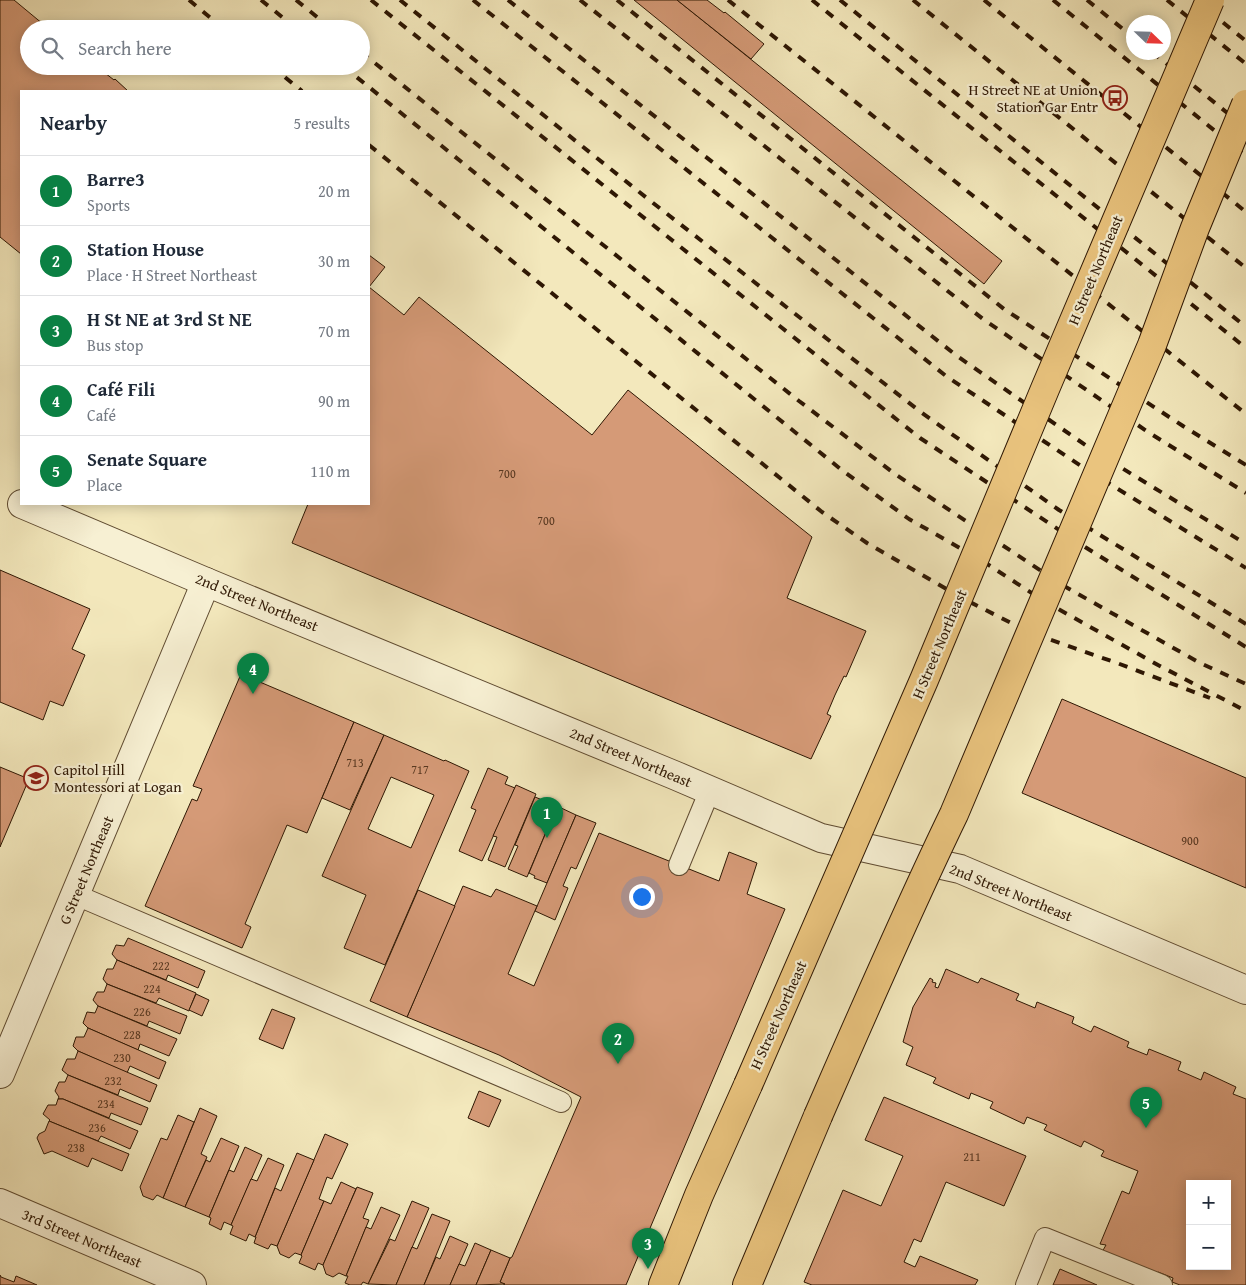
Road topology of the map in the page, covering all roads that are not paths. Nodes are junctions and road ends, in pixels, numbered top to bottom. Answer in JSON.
{"nodes":[{"id":1,"x":1210,"y":0,"type":"edge"},
{"id":2,"x":1246,"y":104,"type":"edge"},
{"id":3,"x":0,"y":494,"type":"edge"},
{"id":4,"x":20,"y":503,"type":"edge"},
{"id":5,"x":24,"y":505,"type":"edge"},
{"id":6,"x":206,"y":582,"type":"junction"},
{"id":7,"x":710,"y":790,"type":"junction"},
{"id":8,"x":679,"y":865,"type":"dead end"},
{"id":9,"x":76,"y":895,"type":"junction"},
{"id":10,"x":1246,"y":990,"type":"edge"},
{"id":11,"x":0,"y":1074,"type":"edge"},
{"id":12,"x":561,"y":1102,"type":"dead end"},
{"id":13,"x":0,"y":1203,"type":"edge"},
{"id":14,"x":192,"y":1285,"type":"edge"},
{"id":15,"x":662,"y":1285,"type":"edge"},
{"id":16,"x":747,"y":1285,"type":"edge"},
{"id":17,"x":1026,"y":1285,"type":"edge"},
{"id":18,"x":1162,"y":1285,"type":"edge"}],
"edges":[{"from":1,"to":15,"type":"main road","name":"H Street Northeast","bridge":true},
{"from":2,"to":16,"type":"main road","bridge":true},
{"from":3,"to":4,"type":"street","name":"2nd Street Northeast"},
{"from":5,"to":6,"type":"street","name":"2nd Street Northeast"},
{"from":6,"to":7,"type":"street","name":"2nd Street Northeast"},
{"from":6,"to":9,"type":"street","name":"G Street Northeast"},
{"from":7,"to":8,"type":"lane"},
{"from":7,"to":10,"type":"street","name":"2nd Street Northeast"},
{"from":9,"to":11,"type":"street","name":"G Street Northeast"},
{"from":9,"to":12,"type":"lane"},
{"from":13,"to":14,"type":"street","name":"3rd Street Northeast"},
{"from":17,"to":18,"type":"lane"}]}
